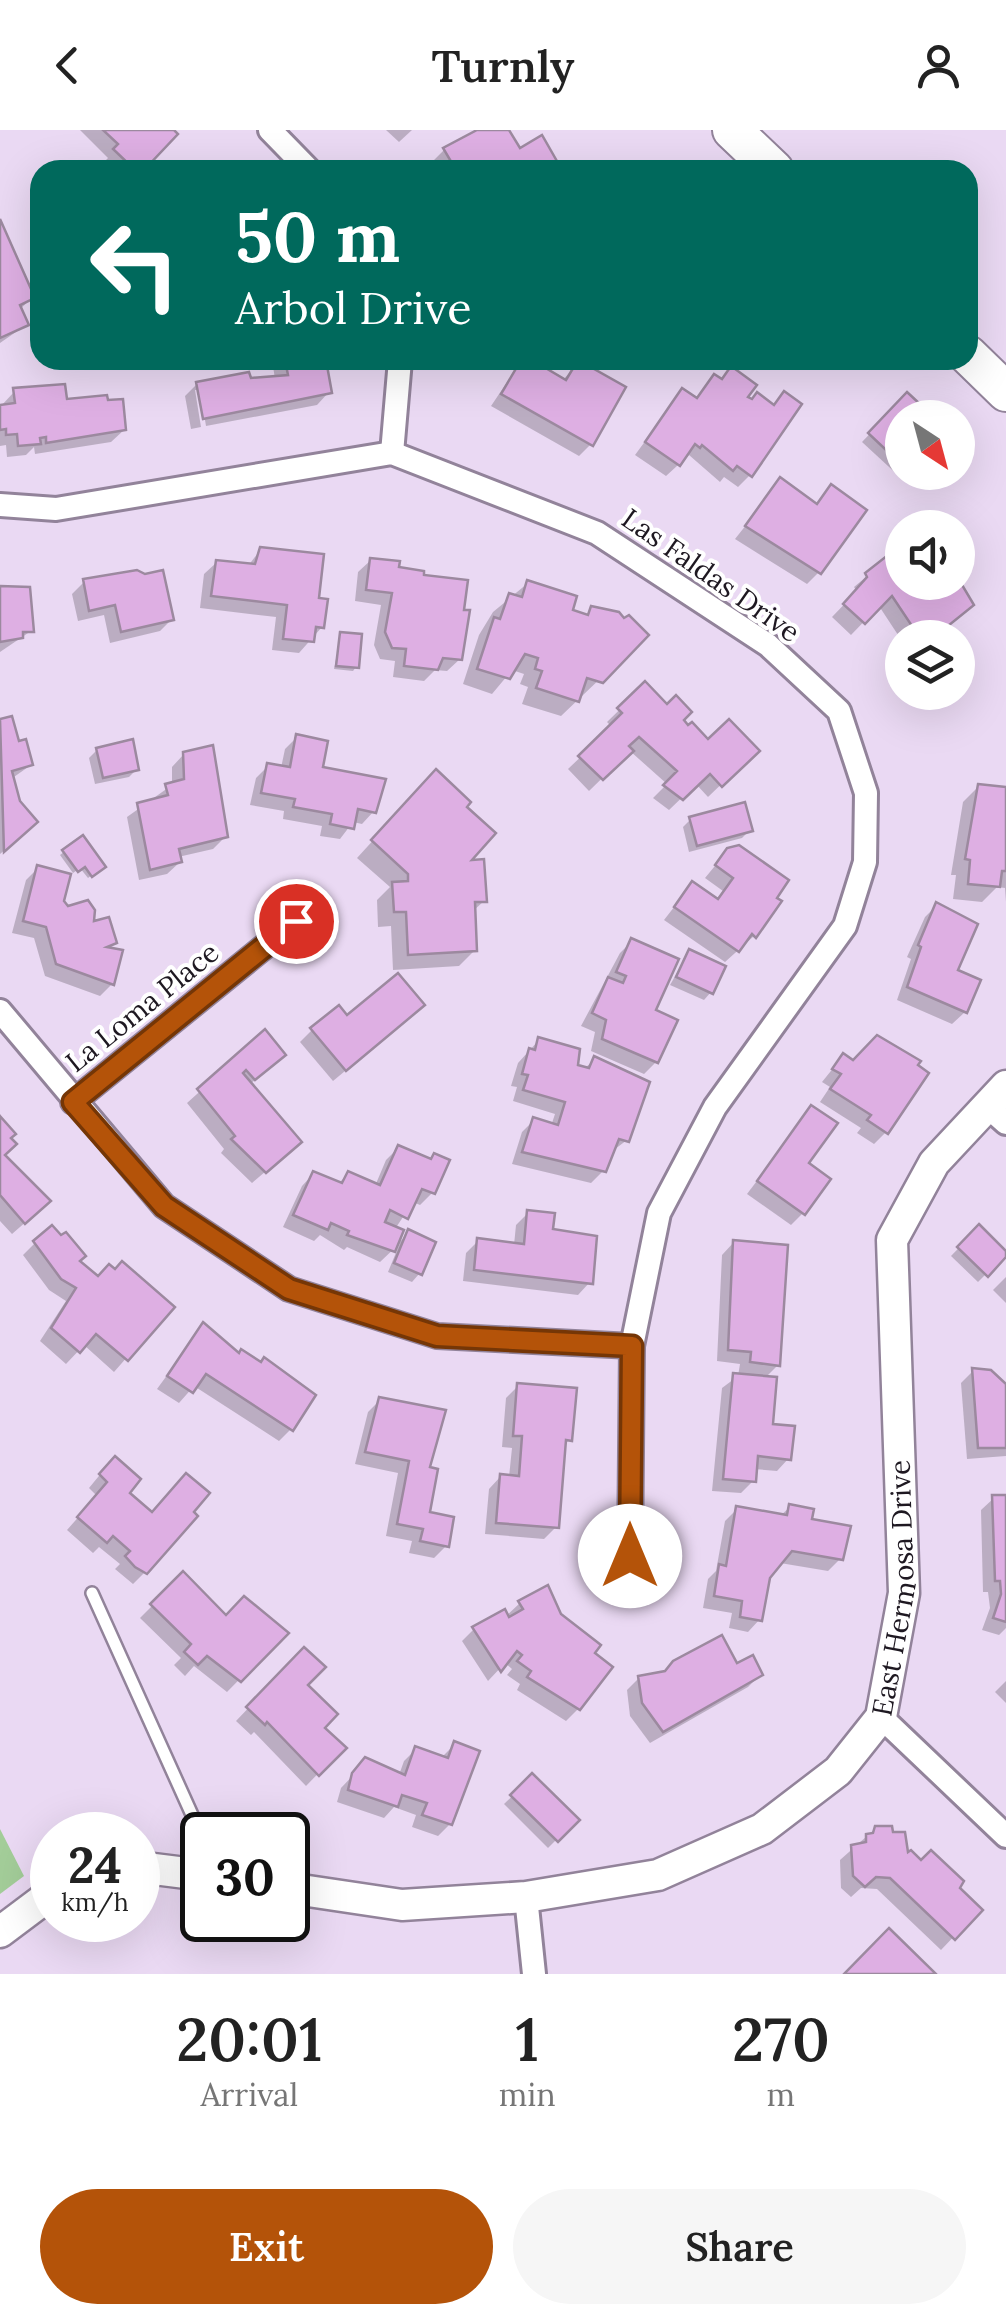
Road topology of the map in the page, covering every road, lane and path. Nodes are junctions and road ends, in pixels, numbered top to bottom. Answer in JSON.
{"nodes":[{"id":1,"x":270,"y":130,"type":"edge"},
{"id":2,"x":732,"y":130,"type":"edge"},
{"id":3,"x":299,"y":160,"type":"edge"},
{"id":4,"x":764,"y":160,"type":"edge"},
{"id":5,"x":978,"y":365,"type":"edge"},
{"id":6,"x":399,"y":370,"type":"edge"},
{"id":7,"x":1006,"y":392,"type":"edge"},
{"id":8,"x":392,"y":453,"type":"junction"},
{"id":9,"x":0,"y":505,"type":"edge"},
{"id":10,"x":296,"y":921,"type":"dead end"},
{"id":11,"x":0,"y":1011,"type":"edge"},
{"id":12,"x":73,"y":1102,"type":"junction"},
{"id":13,"x":1000,"y":1105,"type":"edge"},
{"id":14,"x":632,"y":1346,"type":"junction"},
{"id":15,"x":630,"y":1556,"type":"dead end"},
{"id":16,"x":92,"y":1593,"type":"dead end"},
{"id":17,"x":881,"y":1717,"type":"junction"},
{"id":18,"x":190,"y":1812,"type":"edge"},
{"id":19,"x":1006,"y":1836,"type":"edge"},
{"id":20,"x":310,"y":1891,"type":"edge"},
{"id":21,"x":526,"y":1897,"type":"junction"},
{"id":22,"x":30,"y":1910,"type":"edge"},
{"id":23,"x":0,"y":1932,"type":"edge"},
{"id":24,"x":534,"y":1974,"type":"edge"}],
"edges":[{"from":1,"to":3,"type":"street"},
{"from":2,"to":4,"type":"main road"},
{"from":5,"to":7,"type":"main road"},
{"from":6,"to":8,"type":"street"},
{"from":8,"to":9,"type":"street"},
{"from":8,"to":14,"type":"street","name":"Las Faldas Drive"},
{"from":10,"to":12,"type":"street","name":"La Loma Place"},
{"from":11,"to":12,"type":"street"},
{"from":12,"to":14,"type":"street"},
{"from":13,"to":17,"type":"street","name":"East Hermosa Drive"},
{"from":14,"to":15,"type":"street","name":"Las Faldas Drive"},
{"from":16,"to":18,"type":"lane"},
{"from":17,"to":19,"type":"street"},
{"from":17,"to":21,"type":"street","name":"East Hermosa Drive"},
{"from":20,"to":21,"type":"street","name":"East Hermosa Drive"},
{"from":21,"to":24,"type":"street"},
{"from":22,"to":23,"type":"street"}]}
